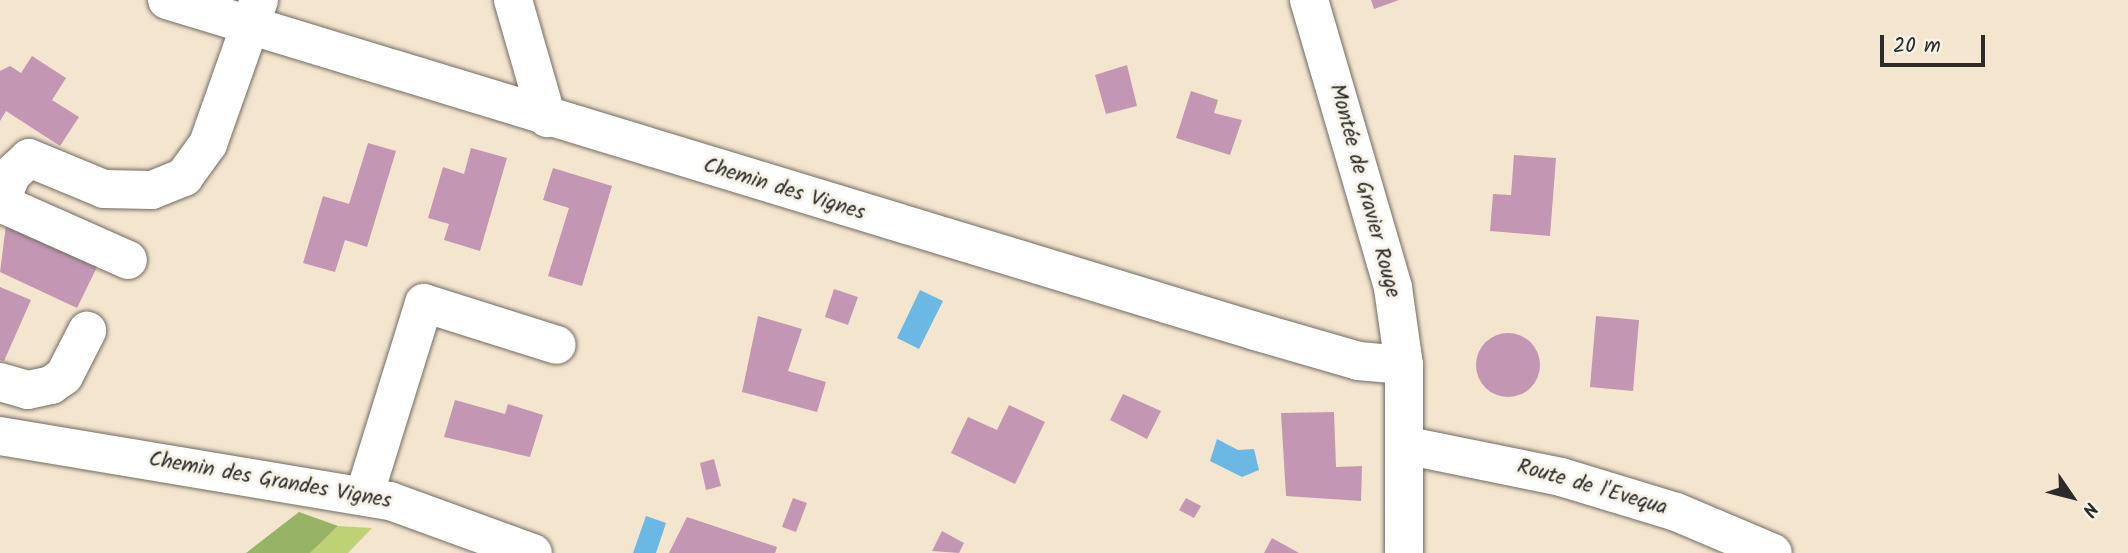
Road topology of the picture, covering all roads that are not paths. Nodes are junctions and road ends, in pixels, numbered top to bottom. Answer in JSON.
{"nodes":[{"id":1,"x":167,"y":0,"type":"edge"},
{"id":2,"x":513,"y":0,"type":"edge"},
{"id":3,"x":1309,"y":0,"type":"edge"},
{"id":4,"x":253,"y":14,"type":"edge"},
{"id":5,"x":547,"y":118,"type":"junction"},
{"id":6,"x":0,"y":202,"type":"edge"},
{"id":7,"x":128,"y":260,"type":"dead end"},
{"id":8,"x":87,"y":331,"type":"dead end"},
{"id":9,"x":557,"y":345,"type":"dead end"},
{"id":10,"x":1405,"y":365,"type":"junction"},
{"id":11,"x":0,"y":382,"type":"edge"},
{"id":12,"x":0,"y":436,"type":"edge"},
{"id":13,"x":1404,"y":445,"type":"junction"},
{"id":14,"x":364,"y":496,"type":"junction"},
{"id":15,"x":533,"y":553,"type":"edge"},
{"id":16,"x":1404,"y":553,"type":"edge"},
{"id":17,"x":1773,"y":553,"type":"edge"}],
"edges":[{"from":1,"to":4,"type":"street","name":"Chemin des Vignes"},
{"from":2,"to":5,"type":"street"},
{"from":3,"to":10,"type":"street","name":"Montée de Gravier Rouge"},
{"from":4,"to":5,"type":"street","name":"Chemin des Vignes"},
{"from":4,"to":6,"type":"street"},
{"from":5,"to":10,"type":"street","name":"Chemin des Vignes"},
{"from":6,"to":7,"type":"street"},
{"from":8,"to":11,"type":"street"},
{"from":9,"to":14,"type":"street"},
{"from":10,"to":13,"type":"street","name":"Montée de Gravier Rouge"},
{"from":12,"to":14,"type":"street","name":"Chemin des Grandes Vignes"},
{"from":13,"to":16,"type":"street","name":"Montée de Gravier Rouge"},
{"from":13,"to":17,"type":"street","name":"Route de l'Evequa"},
{"from":14,"to":15,"type":"street","name":"Chemin des Grandes Vignes"}]}
